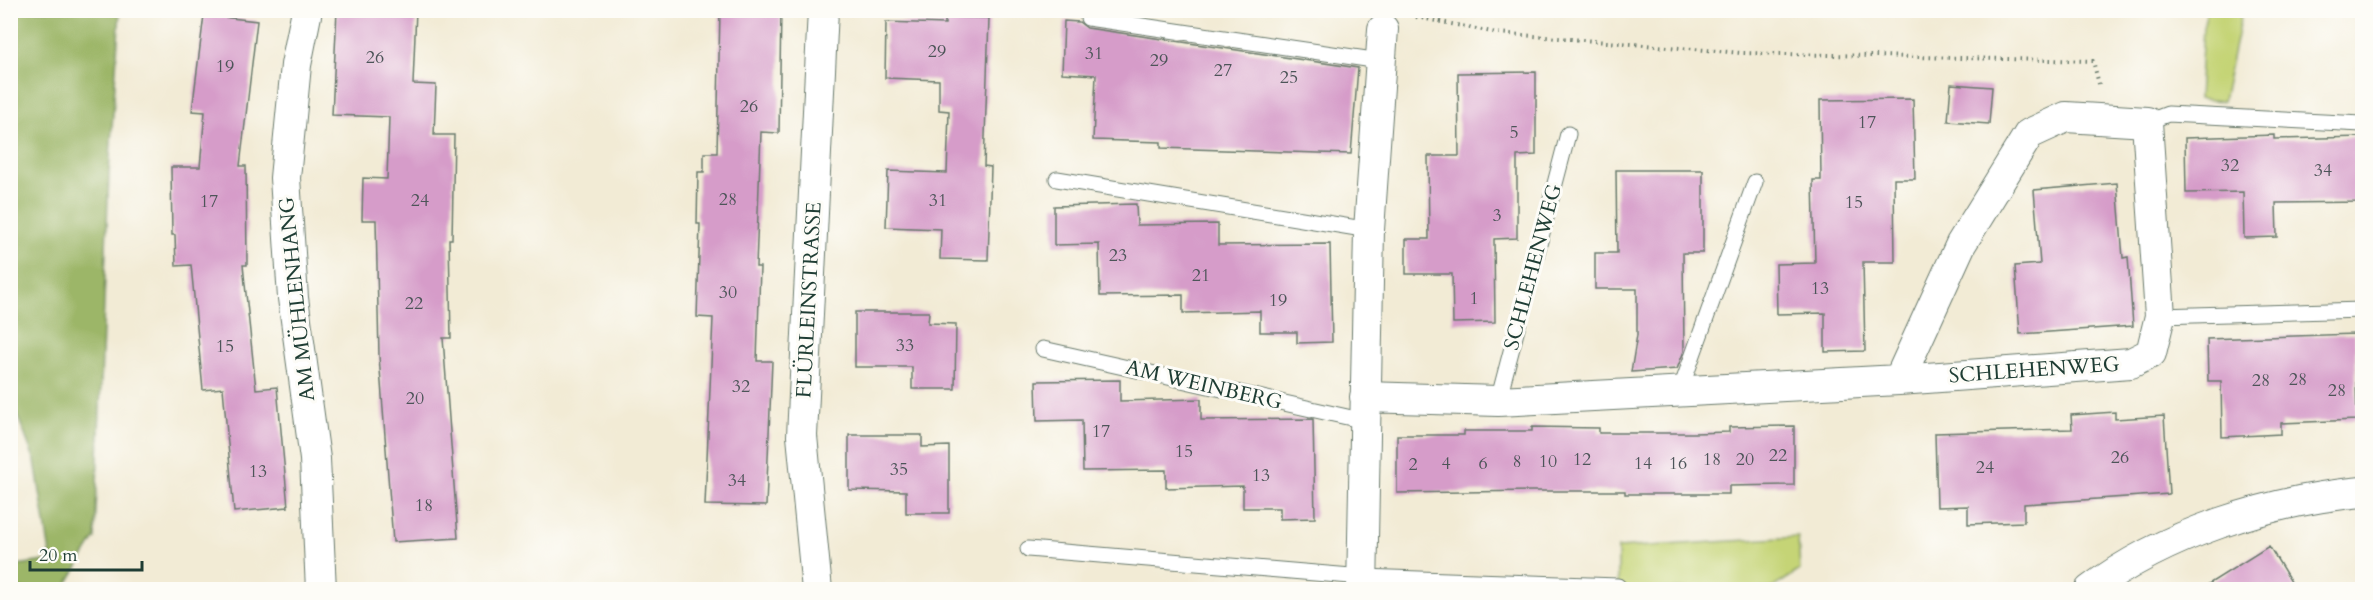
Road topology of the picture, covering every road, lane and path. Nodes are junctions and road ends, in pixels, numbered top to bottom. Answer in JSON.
{"nodes":[{"id":1,"x":307,"y":10,"type":"edge"},
{"id":2,"x":823,"y":10,"type":"edge"},
{"id":3,"x":1088,"y":18,"type":"dead end"},
{"id":4,"x":1395,"y":22,"type":"joint"},
{"id":5,"x":1380,"y":61,"type":"junction"},
{"id":6,"x":2108,"y":119,"type":"junction"},
{"id":7,"x":2147,"y":122,"type":"junction"},
{"id":8,"x":2362,"y":124,"type":"edge"},
{"id":9,"x":1568,"y":134,"type":"dead end"},
{"id":10,"x":1057,"y":179,"type":"dead end"},
{"id":11,"x":1755,"y":182,"type":"dead end"},
{"id":12,"x":1369,"y":230,"type":"junction"},
{"id":13,"x":2362,"y":310,"type":"edge"},
{"id":14,"x":2160,"y":316,"type":"junction"},
{"id":15,"x":1043,"y":349,"type":"dead end"},
{"id":16,"x":1899,"y":380,"type":"junction"},
{"id":17,"x":1680,"y":391,"type":"junction"},
{"id":18,"x":1498,"y":401,"type":"junction"},
{"id":19,"x":1365,"y":409,"type":"junction"},
{"id":20,"x":2362,"y":492,"type":"edge"},
{"id":21,"x":1028,"y":549,"type":"dead end"},
{"id":22,"x":1362,"y":583,"type":"edge"},
{"id":23,"x":1618,"y":586,"type":"dead end"},
{"id":24,"x":321,"y":590,"type":"edge"},
{"id":25,"x":817,"y":590,"type":"edge"},
{"id":26,"x":2090,"y":590,"type":"edge"}],
"edges":[{"from":1,"to":24,"type":"street","name":"AM MÜHLENHANG"},
{"from":2,"to":25,"type":"street","name":"FLÜRLEINSTRASSE"},
{"from":3,"to":5,"type":"lane"},
{"from":4,"to":5,"type":"street"},
{"from":4,"to":6,"type":"path"},
{"from":5,"to":12,"type":"street"},
{"from":6,"to":7,"type":"street"},
{"from":6,"to":16,"type":"street"},
{"from":7,"to":8,"type":"lane"},
{"from":7,"to":14,"type":"street","name":"SCHLEHENWEG"},
{"from":9,"to":18,"type":"lane","name":"SCHLEHENWEG"},
{"from":10,"to":12,"type":"lane"},
{"from":11,"to":17,"type":"lane"},
{"from":12,"to":19,"type":"street"},
{"from":13,"to":14,"type":"lane"},
{"from":14,"to":16,"type":"street","name":"SCHLEHENWEG"},
{"from":15,"to":19,"type":"lane","name":"AM WEINBERG"},
{"from":16,"to":17,"type":"street","name":"SCHLEHENWEG"},
{"from":17,"to":18,"type":"street","name":"SCHLEHENWEG"},
{"from":18,"to":19,"type":"street","name":"SCHLEHENWEG"},
{"from":19,"to":22,"type":"street"},
{"from":20,"to":26,"type":"street"},
{"from":21,"to":22,"type":"lane"},
{"from":22,"to":23,"type":"lane"}]}
